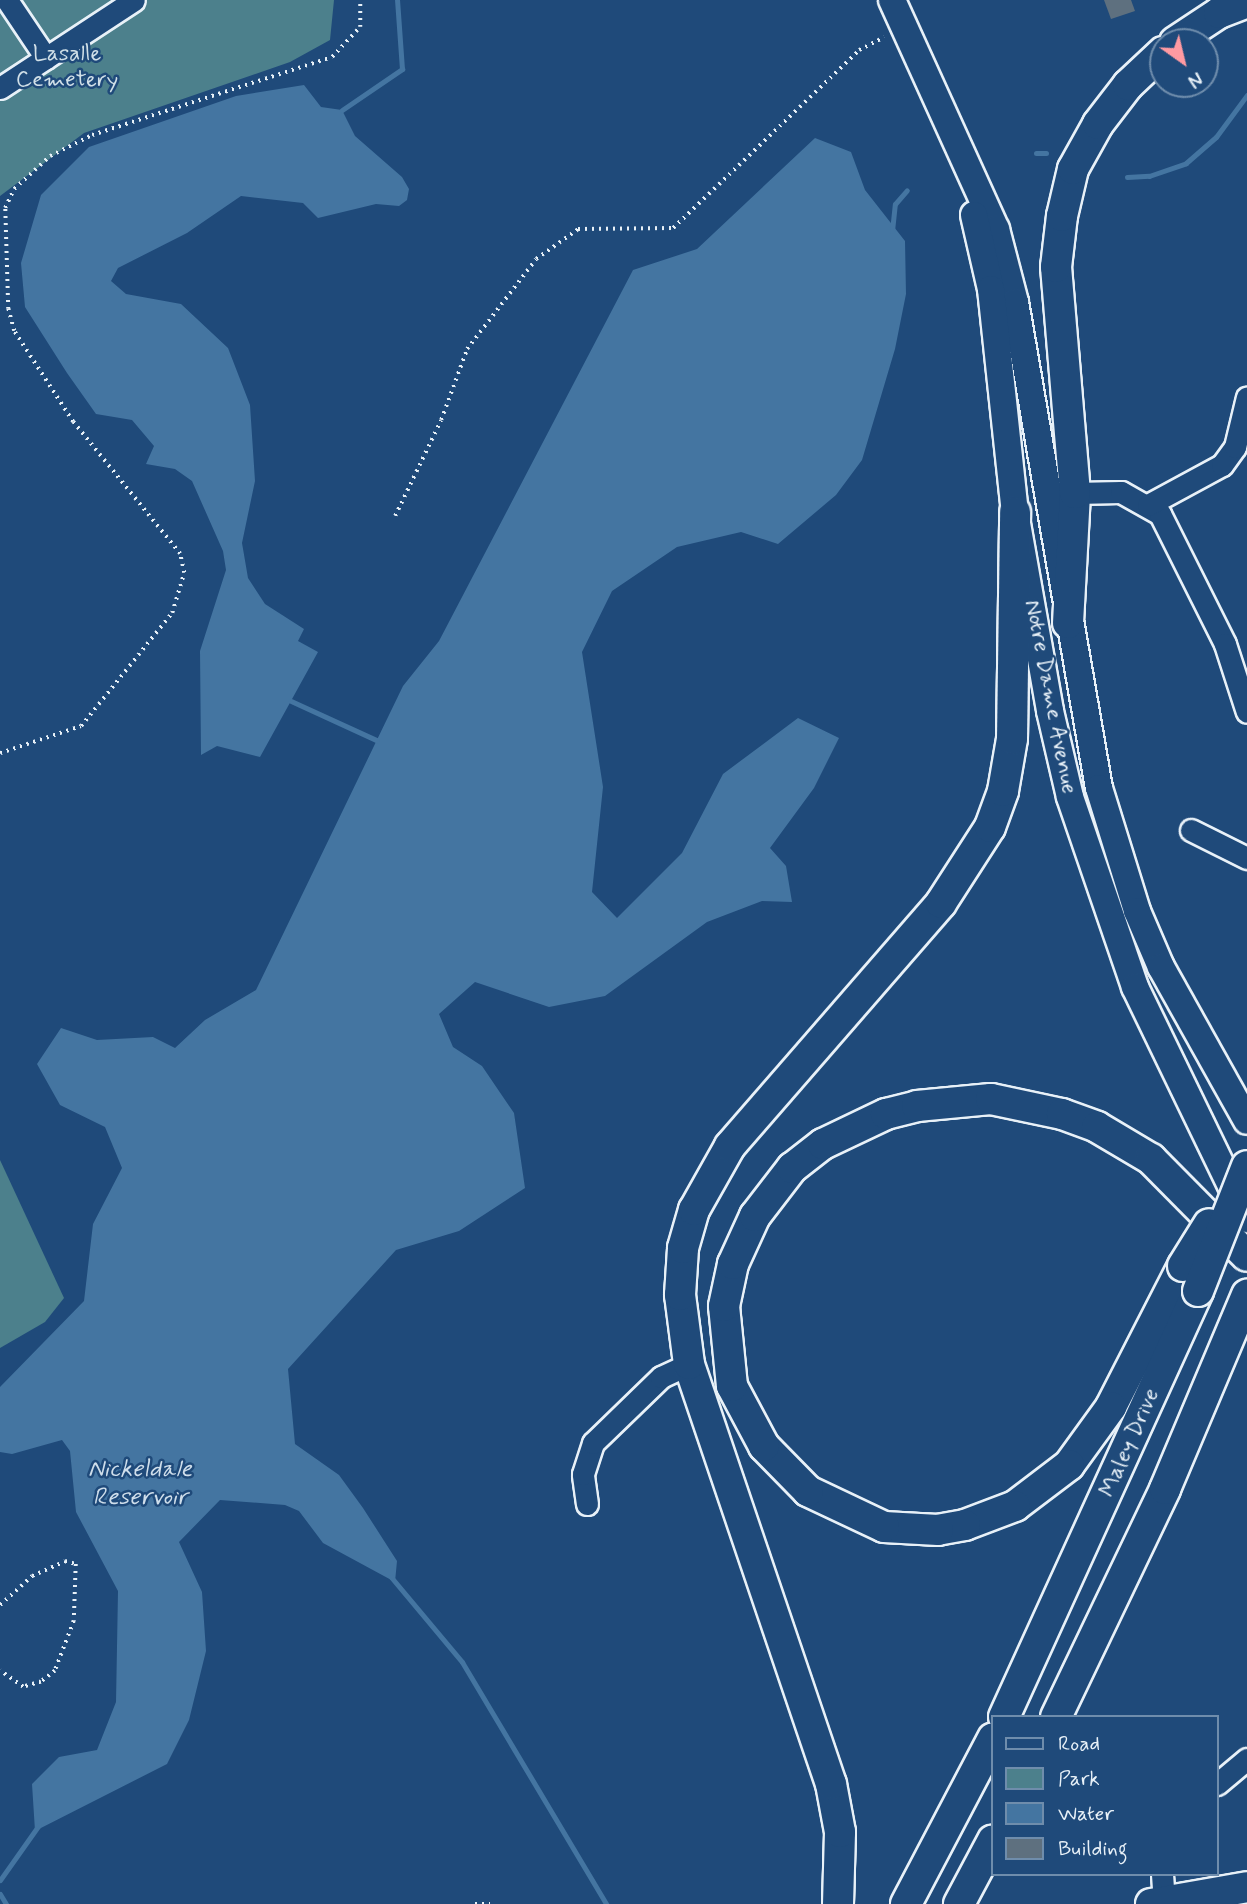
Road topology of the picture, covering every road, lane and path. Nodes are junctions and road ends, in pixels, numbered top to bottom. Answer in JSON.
{"nodes":[{"id":1,"x":7,"y":0,"type":"edge"},
{"id":2,"x":134,"y":0,"type":"edge"},
{"id":3,"x":360,"y":0,"type":"edge"},
{"id":4,"x":892,"y":0,"type":"edge"},
{"id":5,"x":1247,"y":2,"type":"edge"},
{"id":6,"x":905,"y":26,"type":"junction"},
{"id":7,"x":1196,"y":28,"type":"edge"},
{"id":8,"x":46,"y":58,"type":"junction"},
{"id":9,"x":1149,"y":65,"type":"edge"},
{"id":10,"x":0,"y":88,"type":"edge"},
{"id":11,"x":960,"y":144,"type":"junction"},
{"id":12,"x":5,"y":208,"type":"junction"},
{"id":13,"x":0,"y":216,"type":"edge"},
{"id":14,"x":1247,"y":397,"type":"edge"},
{"id":15,"x":1075,"y":493,"type":"junction"},
{"id":16,"x":1148,"y":505,"type":"junction"},
{"id":17,"x":1015,"y":512,"type":"junction"},
{"id":18,"x":395,"y":516,"type":"dead end"},
{"id":19,"x":1068,"y":623,"type":"junction"},
{"id":20,"x":1247,"y":712,"type":"edge"},
{"id":21,"x":0,"y":753,"type":"edge"},
{"id":22,"x":1191,"y":830,"type":"dead end"},
{"id":23,"x":1247,"y":858,"type":"edge"},
{"id":24,"x":1247,"y":1121,"type":"edge"},
{"id":25,"x":1247,"y":1166,"type":"edge"},
{"id":26,"x":1247,"y":1219,"type":"edge"},
{"id":27,"x":1247,"y":1256,"type":"edge"},
{"id":28,"x":1247,"y":1295,"type":"edge"},
{"id":29,"x":689,"y":1364,"type":"junction"},
{"id":30,"x":587,"y":1504,"type":"dead end"},
{"id":31,"x":0,"y":1605,"type":"edge"},
{"id":32,"x":0,"y":1671,"type":"edge"},
{"id":33,"x":1005,"y":1715,"type":"edge"},
{"id":34,"x":1057,"y":1715,"type":"edge"},
{"id":35,"x":992,"y":1740,"type":"edge"},
{"id":36,"x":1247,"y":1759,"type":"edge"},
{"id":37,"x":1219,"y":1782,"type":"edge"},
{"id":38,"x":992,"y":1842,"type":"edge"},
{"id":39,"x":1247,"y":1887,"type":"edge"},
{"id":40,"x":1159,"y":1893,"type":"edge"},
{"id":41,"x":475,"y":1904,"type":"edge"},
{"id":42,"x":489,"y":1904,"type":"edge"},
{"id":43,"x":838,"y":1904,"type":"edge"},
{"id":44,"x":906,"y":1904,"type":"edge"},
{"id":45,"x":959,"y":1904,"type":"edge"}],
"edges":[{"from":1,"to":8,"type":"lane"},
{"from":2,"to":8,"type":"lane"},
{"from":3,"to":12,"type":"path"},
{"from":4,"to":6,"type":"main road","name":"Notre Dame Avenue"},
{"from":5,"to":7,"type":"highway"},
{"from":6,"to":11,"type":"main road","name":"Notre Dame Avenue"},
{"from":6,"to":18,"type":"path"},
{"from":8,"to":10,"type":"lane"},
{"from":9,"to":15,"type":"highway"},
{"from":11,"to":17,"type":"main road","name":"Notre Dame Avenue"},
{"from":11,"to":19,"type":"main road","name":"Notre Dame Avenue"},
{"from":12,"to":13,"type":"path"},
{"from":12,"to":21,"type":"path"},
{"from":14,"to":16,"type":"lane"},
{"from":15,"to":16,"type":"lane"},
{"from":15,"to":19,"type":"highway"},
{"from":16,"to":20,"type":"lane"},
{"from":17,"to":26,"type":"main road","name":"Notre Dame Avenue"},
{"from":17,"to":29,"type":"highway"},
{"from":19,"to":24,"type":"main road","name":"Notre Dame Avenue"},
{"from":22,"to":23,"type":"lane"},
{"from":25,"to":27,"type":"highway","bridge":true},
{"from":25,"to":33,"type":"highway","name":"Maley Drive","bridge":true},
{"from":28,"to":34,"type":"highway"},
{"from":29,"to":30,"type":"lane"},
{"from":29,"to":43,"type":"highway"},
{"from":31,"to":32,"type":"path"},
{"from":35,"to":44,"type":"highway"},
{"from":36,"to":37,"type":"lane"},
{"from":38,"to":45,"type":"highway"},
{"from":39,"to":40,"type":"highway"},
{"from":41,"to":42,"type":"path"}]}
